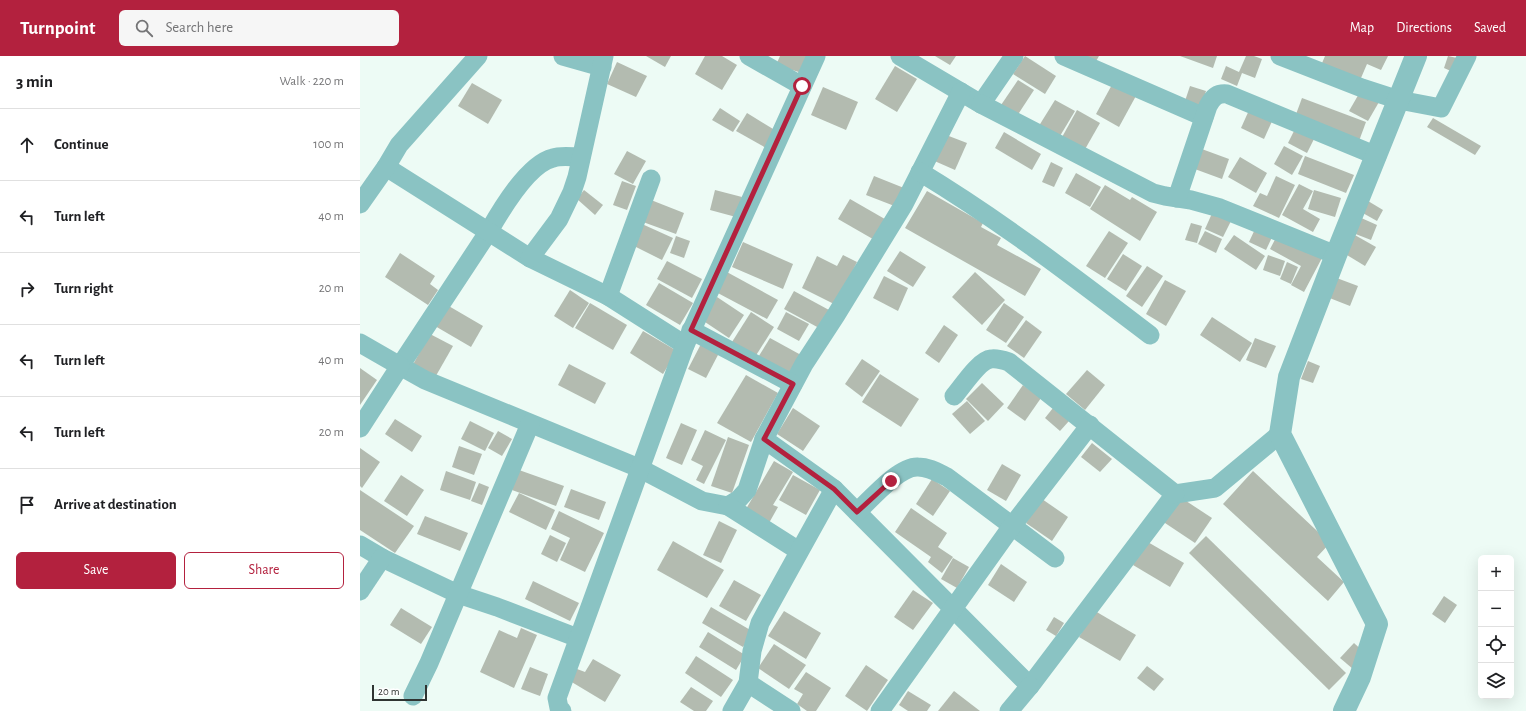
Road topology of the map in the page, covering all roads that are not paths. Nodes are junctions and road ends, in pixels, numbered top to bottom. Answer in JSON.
{"nodes":[{"id":1,"x":478,"y":56,"type":"edge"},
{"id":2,"x":563,"y":56,"type":"edge"},
{"id":3,"x":750,"y":56,"type":"edge"},
{"id":4,"x":816,"y":56,"type":"edge"},
{"id":5,"x":900,"y":56,"type":"edge"},
{"id":6,"x":1014,"y":56,"type":"edge"},
{"id":7,"x":1064,"y":56,"type":"edge"},
{"id":8,"x":1280,"y":56,"type":"edge"},
{"id":9,"x":1416,"y":56,"type":"edge"},
{"id":10,"x":1467,"y":56,"type":"edge"},
{"id":11,"x":603,"y":61,"type":"edge"},
{"id":12,"x":802,"y":86,"type":"junction"},
{"id":13,"x":961,"y":92,"type":"junction"},
{"id":14,"x":1399,"y":100,"type":"junction"},
{"id":15,"x":981,"y":104,"type":"junction"},
{"id":16,"x":1204,"y":117,"type":"junction"},
{"id":17,"x":1377,"y":156,"type":"junction"},
{"id":18,"x":581,"y":157,"type":"junction"},
{"id":19,"x":386,"y":167,"type":"junction"},
{"id":20,"x":920,"y":172,"type":"junction"},
{"id":21,"x":651,"y":179,"type":"dead end"},
{"id":22,"x":1177,"y":198,"type":"junction"},
{"id":23,"x":360,"y":204,"type":"edge"},
{"id":24,"x":489,"y":231,"type":"junction"},
{"id":25,"x":1336,"y":255,"type":"junction"},
{"id":26,"x":530,"y":258,"type":"junction"},
{"id":27,"x":608,"y":296,"type":"junction"},
{"id":28,"x":1150,"y":335,"type":"dead end"},
{"id":29,"x":688,"y":338,"type":"junction"},
{"id":30,"x":360,"y":343,"type":"edge"},
{"id":31,"x":400,"y":366,"type":"junction"},
{"id":32,"x":793,"y":384,"type":"junction"},
{"id":33,"x":954,"y":396,"type":"dead end"},
{"id":34,"x":530,"y":424,"type":"junction"},
{"id":35,"x":1090,"y":425,"type":"junction"},
{"id":36,"x":360,"y":428,"type":"edge"},
{"id":37,"x":1280,"y":434,"type":"junction"},
{"id":38,"x":764,"y":439,"type":"junction"},
{"id":39,"x":639,"y":468,"type":"junction"},
{"id":40,"x":834,"y":489,"type":"junction"},
{"id":41,"x":1175,"y":494,"type":"junction"},
{"id":42,"x":728,"y":506,"type":"junction"},
{"id":43,"x":857,"y":512,"type":"junction"},
{"id":44,"x":1012,"y":526,"type":"junction"},
{"id":45,"x":360,"y":544,"type":"edge"},
{"id":46,"x":799,"y":551,"type":"junction"},
{"id":47,"x":382,"y":558,"type":"junction"},
{"id":48,"x":1055,"y":558,"type":"dead end"},
{"id":49,"x":360,"y":591,"type":"edge"},
{"id":50,"x":458,"y":594,"type":"junction"},
{"id":51,"x":953,"y":609,"type":"junction"},
{"id":52,"x":578,"y":638,"type":"junction"},
{"id":53,"x":748,"y":683,"type":"junction"},
{"id":54,"x":1030,"y":686,"type":"junction"},
{"id":55,"x":413,"y":696,"type":"dead end"},
{"id":56,"x":562,"y":711,"type":"edge"},
{"id":57,"x":732,"y":711,"type":"edge"},
{"id":58,"x":791,"y":711,"type":"edge"},
{"id":59,"x":880,"y":711,"type":"edge"},
{"id":60,"x":1009,"y":711,"type":"edge"},
{"id":61,"x":1344,"y":711,"type":"edge"}],
"edges":[{"from":1,"to":19,"type":"street"},
{"from":2,"to":11,"type":"street"},
{"from":3,"to":12,"type":"street"},
{"from":4,"to":12,"type":"street"},
{"from":5,"to":13,"type":"street"},
{"from":6,"to":15,"type":"street"},
{"from":7,"to":16,"type":"street"},
{"from":8,"to":14,"type":"street"},
{"from":9,"to":14,"type":"street"},
{"from":10,"to":14,"type":"street"},
{"from":11,"to":18,"type":"street"},
{"from":12,"to":29,"type":"street"},
{"from":13,"to":15,"type":"street"},
{"from":13,"to":20,"type":"street"},
{"from":14,"to":17,"type":"street"},
{"from":15,"to":22,"type":"street"},
{"from":16,"to":17,"type":"street"},
{"from":16,"to":22,"type":"street"},
{"from":17,"to":25,"type":"street"},
{"from":18,"to":24,"type":"street"},
{"from":18,"to":26,"type":"street"},
{"from":19,"to":23,"type":"street"},
{"from":19,"to":24,"type":"street"},
{"from":20,"to":28,"type":"street"},
{"from":20,"to":32,"type":"street"},
{"from":21,"to":27,"type":"street"},
{"from":22,"to":25,"type":"street"},
{"from":24,"to":26,"type":"street"},
{"from":24,"to":31,"type":"street"},
{"from":25,"to":37,"type":"street"},
{"from":26,"to":27,"type":"street"},
{"from":27,"to":29,"type":"street"},
{"from":29,"to":32,"type":"street"},
{"from":29,"to":39,"type":"street"},
{"from":30,"to":31,"type":"street"},
{"from":31,"to":34,"type":"street"},
{"from":31,"to":36,"type":"street"},
{"from":32,"to":38,"type":"street"},
{"from":33,"to":35,"type":"street"},
{"from":34,"to":39,"type":"street"},
{"from":34,"to":50,"type":"street"},
{"from":35,"to":41,"type":"street"},
{"from":35,"to":44,"type":"street"},
{"from":37,"to":41,"type":"street"},
{"from":37,"to":61,"type":"street"},
{"from":38,"to":40,"type":"street"},
{"from":38,"to":42,"type":"street"},
{"from":39,"to":42,"type":"street"},
{"from":39,"to":52,"type":"street"},
{"from":40,"to":43,"type":"street"},
{"from":40,"to":46,"type":"street"},
{"from":41,"to":54,"type":"street"},
{"from":42,"to":46,"type":"street"},
{"from":43,"to":44,"type":"street"},
{"from":43,"to":51,"type":"street"},
{"from":44,"to":48,"type":"street"},
{"from":44,"to":51,"type":"street"},
{"from":45,"to":47,"type":"street"},
{"from":46,"to":53,"type":"street"},
{"from":47,"to":49,"type":"street"},
{"from":47,"to":50,"type":"street"},
{"from":50,"to":52,"type":"street"},
{"from":50,"to":55,"type":"street"},
{"from":51,"to":54,"type":"street"},
{"from":51,"to":59,"type":"street"},
{"from":52,"to":56,"type":"street"},
{"from":53,"to":57,"type":"street"},
{"from":53,"to":58,"type":"street"},
{"from":54,"to":60,"type":"street"}]}
